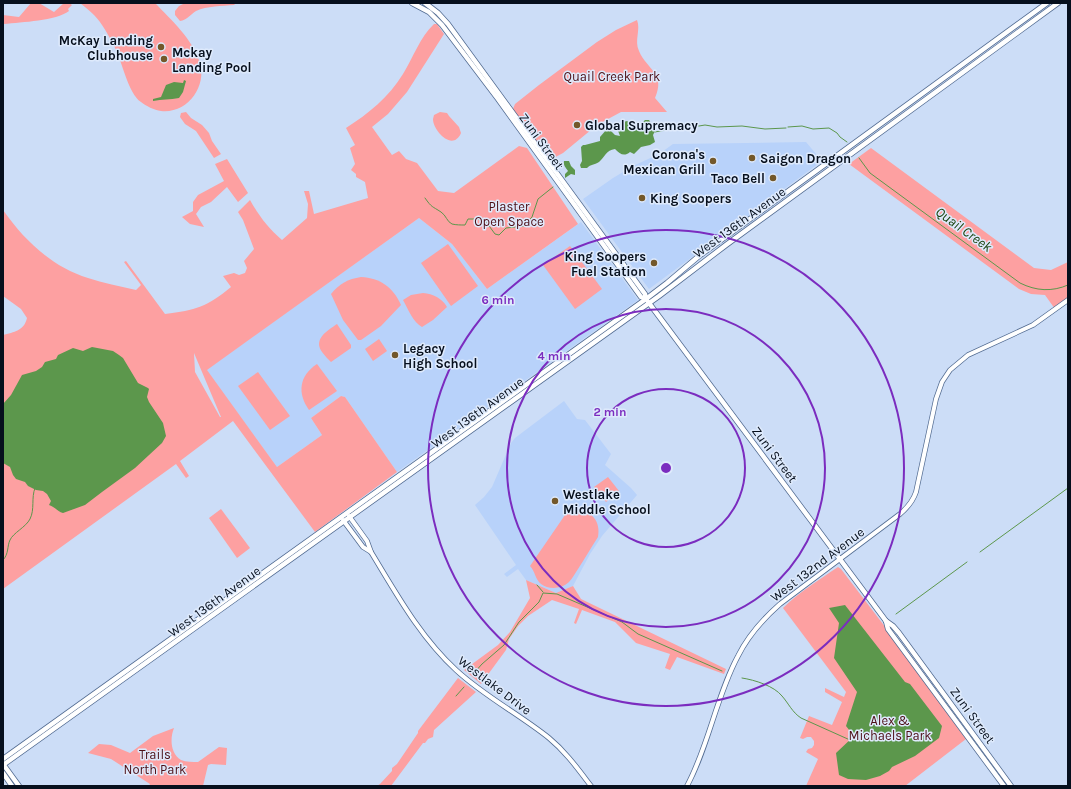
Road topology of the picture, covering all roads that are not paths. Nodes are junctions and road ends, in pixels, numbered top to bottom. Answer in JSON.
{"nodes":[{"id":1,"x":412,"y":3,"type":"edge"},
{"id":2,"x":425,"y":3,"type":"edge"},
{"id":3,"x":1047,"y":3,"type":"edge"},
{"id":4,"x":1058,"y":3,"type":"edge"},
{"id":5,"x":561,"y":182,"type":"junction"},
{"id":6,"x":1068,"y":300,"type":"edge"},
{"id":7,"x":647,"y":301,"type":"junction"},
{"id":8,"x":565,"y":360,"type":"junction"},
{"id":9,"x":460,"y":433,"type":"junction"},
{"id":10,"x":459,"y":439,"type":"junction"},
{"id":11,"x":349,"y":515,"type":"junction"},
{"id":12,"x":343,"y":519,"type":"junction"},
{"id":13,"x":370,"y":552,"type":"junction"},
{"id":14,"x":839,"y":559,"type":"junction"},
{"id":15,"x":886,"y":621,"type":"junction"},
{"id":16,"x":3,"y":759,"type":"edge"},
{"id":17,"x":3,"y":765,"type":"edge"},
{"id":18,"x":3,"y":774,"type":"edge"},
{"id":19,"x":12,"y":786,"type":"edge"},
{"id":20,"x":19,"y":786,"type":"edge"},
{"id":21,"x":591,"y":786,"type":"edge"},
{"id":22,"x":687,"y":786,"type":"edge"},
{"id":23,"x":1004,"y":786,"type":"edge"},
{"id":24,"x":1011,"y":786,"type":"edge"}],
"edges":[{"from":1,"to":5,"type":"main road","name":"Zuni Street"},
{"from":2,"to":5,"type":"main road","name":"Zuni Street"},
{"from":3,"to":7,"type":"main road","name":"West 136th Avenue"},
{"from":4,"to":7,"type":"main road","name":"West 136th Avenue"},
{"from":5,"to":7,"type":"main road","name":"Zuni Street"},
{"from":6,"to":14,"type":"street","name":"West 132nd Avenue"},
{"from":7,"to":8,"type":"main road","name":"West 136th Avenue"},
{"from":7,"to":14,"type":"main road","name":"Zuni Street"},
{"from":8,"to":9,"type":"main road","name":"West 136th Avenue"},
{"from":8,"to":10,"type":"main road","name":"West 136th Avenue"},
{"from":9,"to":10,"type":"main road"},
{"from":9,"to":11,"type":"main road","name":"West 136th Avenue"},
{"from":10,"to":11,"type":"main road","name":"West 136th Avenue"},
{"from":11,"to":12,"type":"main road","name":"West 136th Avenue"},
{"from":11,"to":13,"type":"street","name":"Westlake Drive"},
{"from":12,"to":13,"type":"street","name":"Westlake Drive"},
{"from":12,"to":16,"type":"main road","name":"West 136th Avenue"},
{"from":12,"to":17,"type":"main road","name":"West 136th Avenue"},
{"from":13,"to":21,"type":"street","name":"Westlake Drive"},
{"from":14,"to":15,"type":"main road","name":"Zuni Street"},
{"from":14,"to":22,"type":"street","name":"West 132nd Avenue"},
{"from":15,"to":23,"type":"main road","name":"Zuni Street"},
{"from":15,"to":24,"type":"main road","name":"Zuni Street"},
{"from":17,"to":20,"type":"main road"},
{"from":18,"to":19,"type":"main road"}]}
